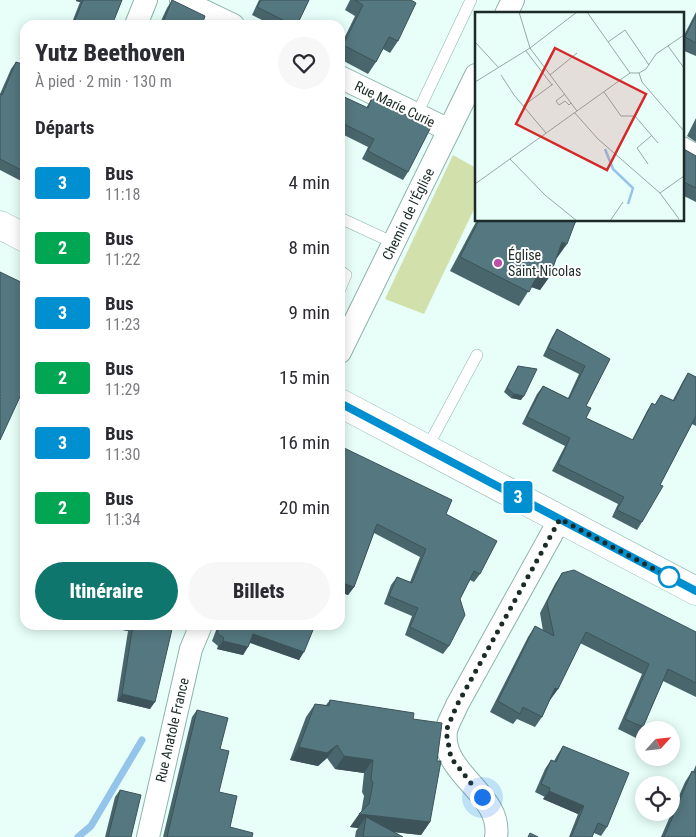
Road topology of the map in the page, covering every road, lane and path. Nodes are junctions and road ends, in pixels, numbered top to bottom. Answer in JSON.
{"nodes":[{"id":1,"x":146,"y":0,"type":"edge"},
{"id":2,"x":181,"y":0,"type":"edge"},
{"id":3,"x":472,"y":0,"type":"edge"},
{"id":4,"x":513,"y":0,"type":"edge"},
{"id":5,"x":507,"y":12,"type":"edge"},
{"id":6,"x":138,"y":20,"type":"edge"},
{"id":7,"x":223,"y":20,"type":"edge"},
{"id":8,"x":475,"y":77,"type":"edge"},
{"id":9,"x":345,"y":79,"type":"edge"},
{"id":10,"x":417,"y":114,"type":"junction"},
{"id":11,"x":449,"y":130,"type":"junction"},
{"id":12,"x":684,"y":149,"type":"edge"},
{"id":13,"x":696,"y":156,"type":"edge"},
{"id":14,"x":345,"y":220,"type":"edge"},
{"id":15,"x":0,"y":225,"type":"edge"},
{"id":16,"x":20,"y":235,"type":"edge"},
{"id":17,"x":394,"y":243,"type":"junction"},
{"id":18,"x":346,"y":324,"type":"edge"},
{"id":19,"x":477,"y":355,"type":"dead end"},
{"id":20,"x":345,"y":406,"type":"edge"},
{"id":21,"x":427,"y":448,"type":"junction"},
{"id":22,"x":560,"y":519,"type":"junction"},
{"id":23,"x":696,"y":591,"type":"edge"},
{"id":24,"x":198,"y":630,"type":"edge"},
{"id":25,"x":148,"y":837,"type":"edge"},
{"id":26,"x":496,"y":837,"type":"edge"}],
"edges":[{"from":1,"to":6,"type":"street"},
{"from":2,"to":7,"type":"street"},
{"from":3,"to":10,"type":"lane"},
{"from":4,"to":5,"type":"street"},
{"from":8,"to":11,"type":"street","name":"Chemin de l'Église"},
{"from":9,"to":10,"type":"street","name":"Rue Marie Curie"},
{"from":10,"to":11,"type":"street","name":"Rue Marie Curie"},
{"from":11,"to":17,"type":"street","name":"Chemin de l'Église"},
{"from":12,"to":13,"type":"street"},
{"from":14,"to":17,"type":"lane"},
{"from":15,"to":16,"type":"main road"},
{"from":17,"to":18,"type":"street","name":"Chemin de l'Église"},
{"from":19,"to":21,"type":"lane"},
{"from":20,"to":21,"type":"main road"},
{"from":21,"to":22,"type":"main road"},
{"from":22,"to":23,"type":"main road"},
{"from":22,"to":26,"type":"street"},
{"from":24,"to":25,"type":"street","name":"Rue Anatole France"}]}
